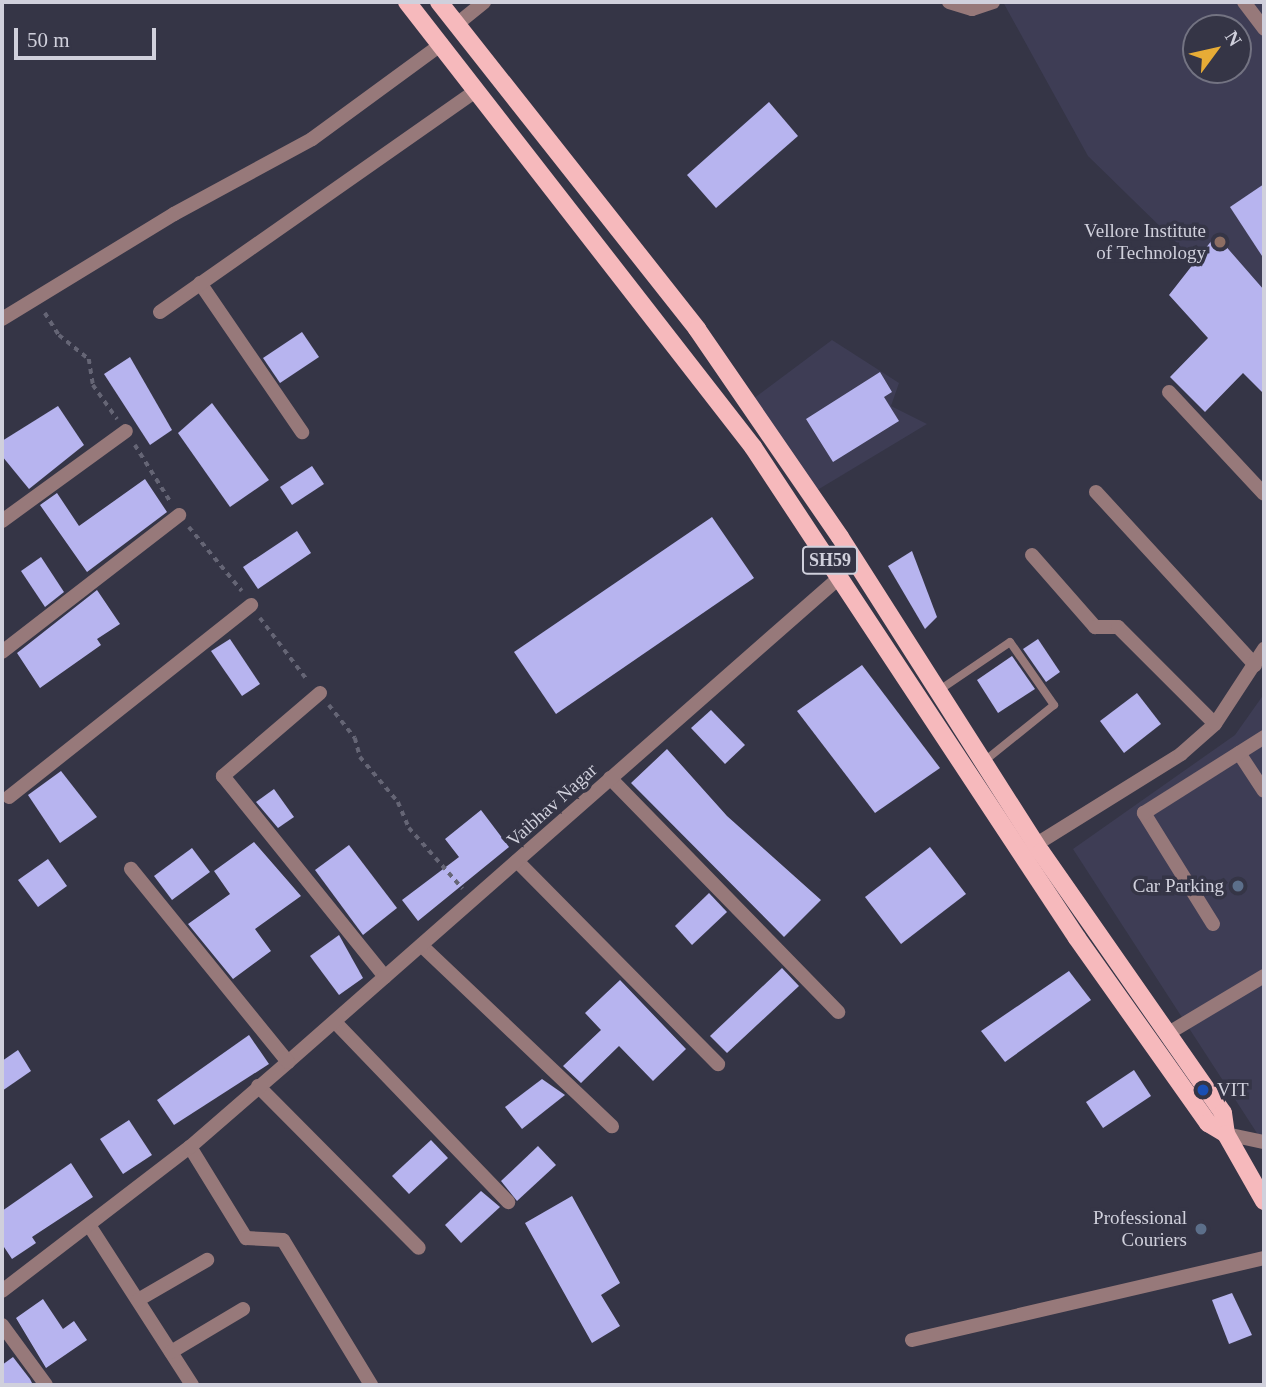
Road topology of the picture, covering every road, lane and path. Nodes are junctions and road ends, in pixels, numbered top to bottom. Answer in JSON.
{"nodes":[{"id":1,"x":407,"y":2,"type":"edge"},
{"id":2,"x":439,"y":2,"type":"edge"},
{"id":3,"x":484,"y":2,"type":"edge"},
{"id":4,"x":949,"y":2,"type":"edge"},
{"id":5,"x":993,"y":2,"type":"edge"},
{"id":6,"x":1244,"y":2,"type":"edge"},
{"id":7,"x":457,"y":24,"type":"junction"},
{"id":8,"x":1264,"y":29,"type":"edge"},
{"id":9,"x":442,"y":44,"type":"junction"},
{"id":10,"x":477,"y":90,"type":"junction"},
{"id":11,"x":200,"y":283,"type":"junction"},
{"id":12,"x":160,"y":312,"type":"dead end"},
{"id":13,"x":2,"y":319,"type":"edge"},
{"id":14,"x":1169,"y":392,"type":"dead end"},
{"id":15,"x":126,"y":431,"type":"dead end"},
{"id":16,"x":302,"y":432,"type":"dead end"},
{"id":17,"x":1096,"y":492,"type":"dead end"},
{"id":18,"x":1264,"y":494,"type":"edge"},
{"id":19,"x":179,"y":515,"type":"dead end"},
{"id":20,"x":2,"y":521,"type":"edge"},
{"id":21,"x":1032,"y":555,"type":"dead end"},
{"id":22,"x":841,"y":576,"type":"junction"},
{"id":23,"x":251,"y":604,"type":"dead end"},
{"id":24,"x":1264,"y":649,"type":"edge"},
{"id":25,"x":2,"y":652,"type":"edge"},
{"id":26,"x":1255,"y":665,"type":"junction"},
{"id":27,"x":937,"y":691,"type":"junction"},
{"id":28,"x":320,"y":693,"type":"dead end"},
{"id":29,"x":1215,"y":724,"type":"junction"},
{"id":30,"x":1264,"y":737,"type":"edge"},
{"id":31,"x":1239,"y":752,"type":"junction"},
{"id":32,"x":983,"y":762,"type":"junction"},
{"id":33,"x":610,"y":778,"type":"junction"},
{"id":34,"x":1264,"y":791,"type":"edge"},
{"id":35,"x":9,"y":797,"type":"dead end"},
{"id":36,"x":1029,"y":849,"type":"junction"},
{"id":37,"x":517,"y":861,"type":"junction"},
{"id":38,"x":131,"y":869,"type":"dead end"},
{"id":39,"x":1213,"y":924,"type":"dead end"},
{"id":40,"x":422,"y":946,"type":"junction"},
{"id":41,"x":1264,"y":976,"type":"edge"},
{"id":42,"x":385,"y":977,"type":"junction"},
{"id":43,"x":838,"y":1012,"type":"dead end"},
{"id":44,"x":335,"y":1022,"type":"junction"},
{"id":45,"x":1167,"y":1034,"type":"junction"},
{"id":46,"x":288,"y":1062,"type":"junction"},
{"id":47,"x":718,"y":1064,"type":"dead end"},
{"id":48,"x":258,"y":1086,"type":"junction"},
{"id":49,"x":612,"y":1126,"type":"dead end"},
{"id":50,"x":1226,"y":1134,"type":"junction"},
{"id":51,"x":1264,"y":1142,"type":"edge"},
{"id":52,"x":190,"y":1147,"type":"junction"},
{"id":53,"x":1264,"y":1201,"type":"edge"},
{"id":54,"x":508,"y":1202,"type":"dead end"},
{"id":55,"x":89,"y":1226,"type":"junction"},
{"id":56,"x":419,"y":1248,"type":"dead end"},
{"id":57,"x":1264,"y":1258,"type":"edge"},
{"id":58,"x":207,"y":1260,"type":"dead end"},
{"id":59,"x":2,"y":1291,"type":"edge"},
{"id":60,"x":138,"y":1300,"type":"junction"},
{"id":61,"x":243,"y":1309,"type":"dead end"},
{"id":62,"x":2,"y":1325,"type":"edge"},
{"id":63,"x":912,"y":1340,"type":"dead end"},
{"id":64,"x":171,"y":1352,"type":"junction"},
{"id":65,"x":46,"y":1385,"type":"edge"},
{"id":66,"x":192,"y":1385,"type":"edge"},
{"id":67,"x":371,"y":1385,"type":"edge"}],
"edges":[{"from":1,"to":9,"type":"main road","number":"SH59"},
{"from":2,"to":7,"type":"main road"},
{"from":3,"to":7,"type":"street"},
{"from":4,"to":5,"type":"street"},
{"from":6,"to":8,"type":"street"},
{"from":7,"to":27,"type":"main road"},
{"from":9,"to":10,"type":"main road","number":"SH59"},
{"from":9,"to":13,"type":"street"},
{"from":10,"to":11,"type":"street"},
{"from":10,"to":22,"type":"main road","number":"SH59"},
{"from":11,"to":12,"type":"street"},
{"from":11,"to":16,"type":"street"},
{"from":14,"to":18,"type":"street"},
{"from":15,"to":20,"type":"street"},
{"from":17,"to":26,"type":"street"},
{"from":19,"to":25,"type":"street"},
{"from":21,"to":29,"type":"street"},
{"from":22,"to":33,"type":"street","name":"Vaibhav Nagar"},
{"from":22,"to":36,"type":"main road","number":"SH59"},
{"from":23,"to":35,"type":"street"},
{"from":24,"to":26,"type":"street"},
{"from":26,"to":29,"type":"street"},
{"from":27,"to":32,"type":"main road"},
{"from":27,"to":32,"type":"lane"},
{"from":28,"to":42,"type":"street"},
{"from":29,"to":36,"type":"street"},
{"from":30,"to":31,"type":"street"},
{"from":31,"to":34,"type":"street"},
{"from":31,"to":39,"type":"street"},
{"from":32,"to":36,"type":"main road"},
{"from":33,"to":37,"type":"street","name":"Vaibhav Nagar"},
{"from":33,"to":43,"type":"street"},
{"from":36,"to":45,"type":"main road"},
{"from":36,"to":50,"type":"main road","number":"SH59"},
{"from":37,"to":40,"type":"street","name":"Vaibhav Nagar"},
{"from":37,"to":47,"type":"street"},
{"from":38,"to":46,"type":"street"},
{"from":40,"to":42,"type":"street","name":"Vaibhav Nagar"},
{"from":40,"to":49,"type":"street"},
{"from":41,"to":45,"type":"street"},
{"from":42,"to":44,"type":"street","name":"Vaibhav Nagar"},
{"from":44,"to":46,"type":"street","name":"Vaibhav Nagar"},
{"from":44,"to":54,"type":"street"},
{"from":45,"to":50,"type":"main road"},
{"from":46,"to":48,"type":"street","name":"Vaibhav Nagar"},
{"from":48,"to":52,"type":"street","name":"Vaibhav Nagar"},
{"from":48,"to":56,"type":"street"},
{"from":50,"to":51,"type":"street"},
{"from":50,"to":53,"type":"main road","number":"SH59"},
{"from":52,"to":55,"type":"street","name":"Vaibhav Nagar"},
{"from":52,"to":67,"type":"street"},
{"from":55,"to":59,"type":"street","name":"Vaibhav Nagar"},
{"from":55,"to":60,"type":"street"},
{"from":57,"to":63,"type":"street"},
{"from":58,"to":60,"type":"street"},
{"from":60,"to":64,"type":"street"},
{"from":61,"to":64,"type":"street"},
{"from":62,"to":65,"type":"street"},
{"from":64,"to":66,"type":"street"}]}
